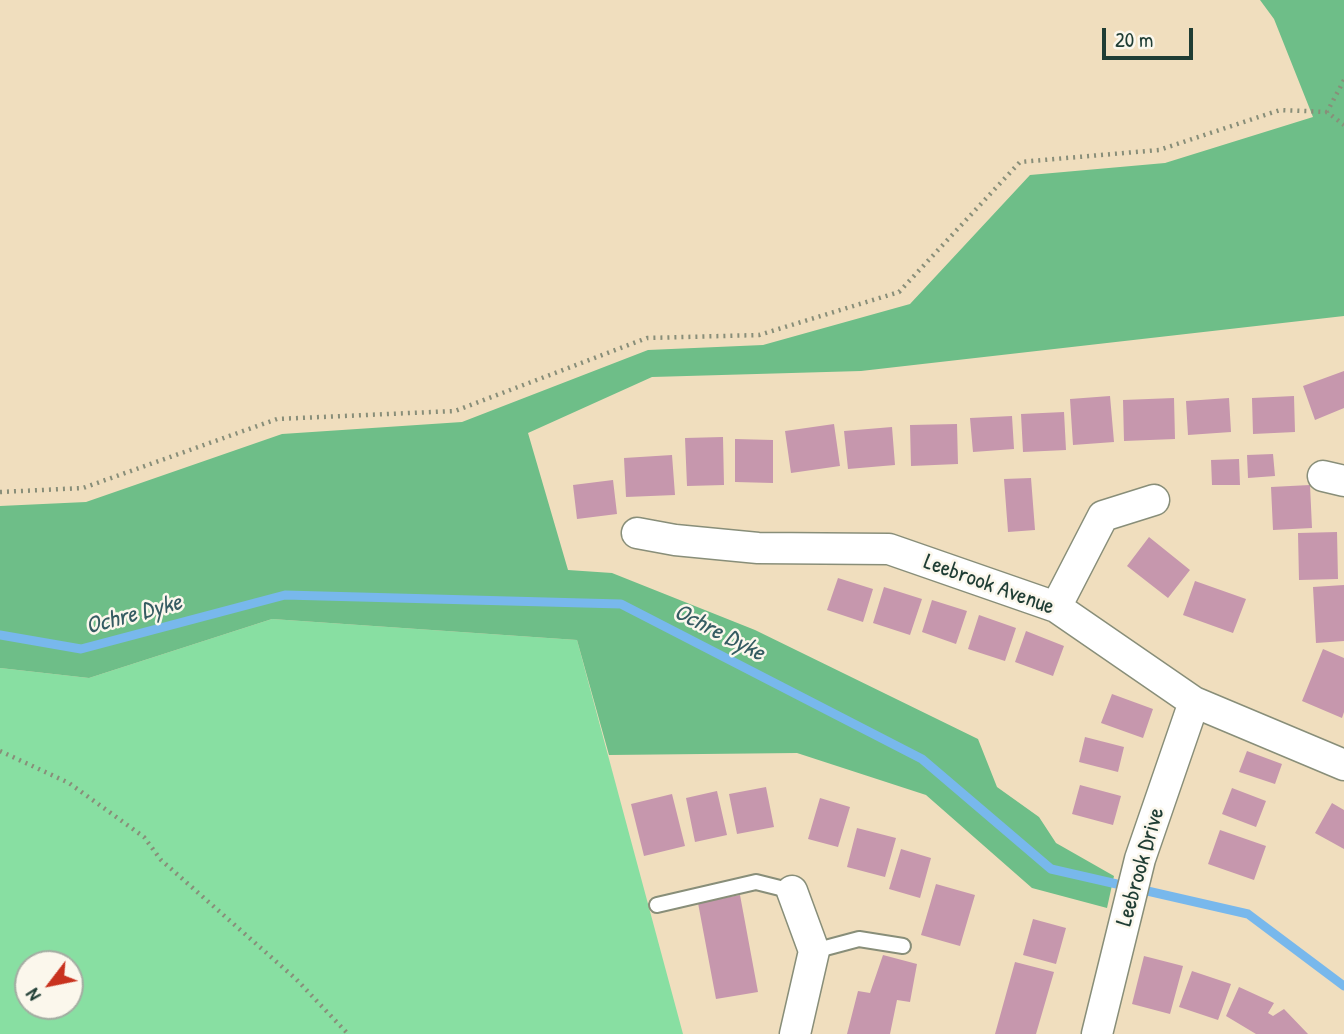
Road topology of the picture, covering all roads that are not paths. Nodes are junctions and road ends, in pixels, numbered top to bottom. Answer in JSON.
{"nodes":[{"id":1,"x":1154,"y":500,"type":"dead end"},
{"id":2,"x":637,"y":533,"type":"dead end"},
{"id":3,"x":1056,"y":607,"type":"junction"},
{"id":4,"x":1194,"y":702,"type":"junction"},
{"id":5,"x":1344,"y":765,"type":"edge"},
{"id":6,"x":792,"y":891,"type":"joint"},
{"id":7,"x":657,"y":905,"type":"dead end"},
{"id":8,"x":903,"y":946,"type":"dead end"},
{"id":9,"x":814,"y":951,"type":"junction"},
{"id":10,"x":794,"y":1034,"type":"edge"},
{"id":11,"x":1097,"y":1034,"type":"edge"}],
"edges":[{"from":1,"to":3,"type":"street"},
{"from":2,"to":3,"type":"street","name":"Leebrook Avenue"},
{"from":3,"to":4,"type":"street","name":"Leebrook Avenue"},
{"from":4,"to":5,"type":"street","name":"Leebrook Avenue"},
{"from":4,"to":11,"type":"street","name":"Leebrook Drive"},
{"from":6,"to":7,"type":"lane"},
{"from":6,"to":9,"type":"street"},
{"from":8,"to":9,"type":"lane"},
{"from":9,"to":10,"type":"street"}]}
